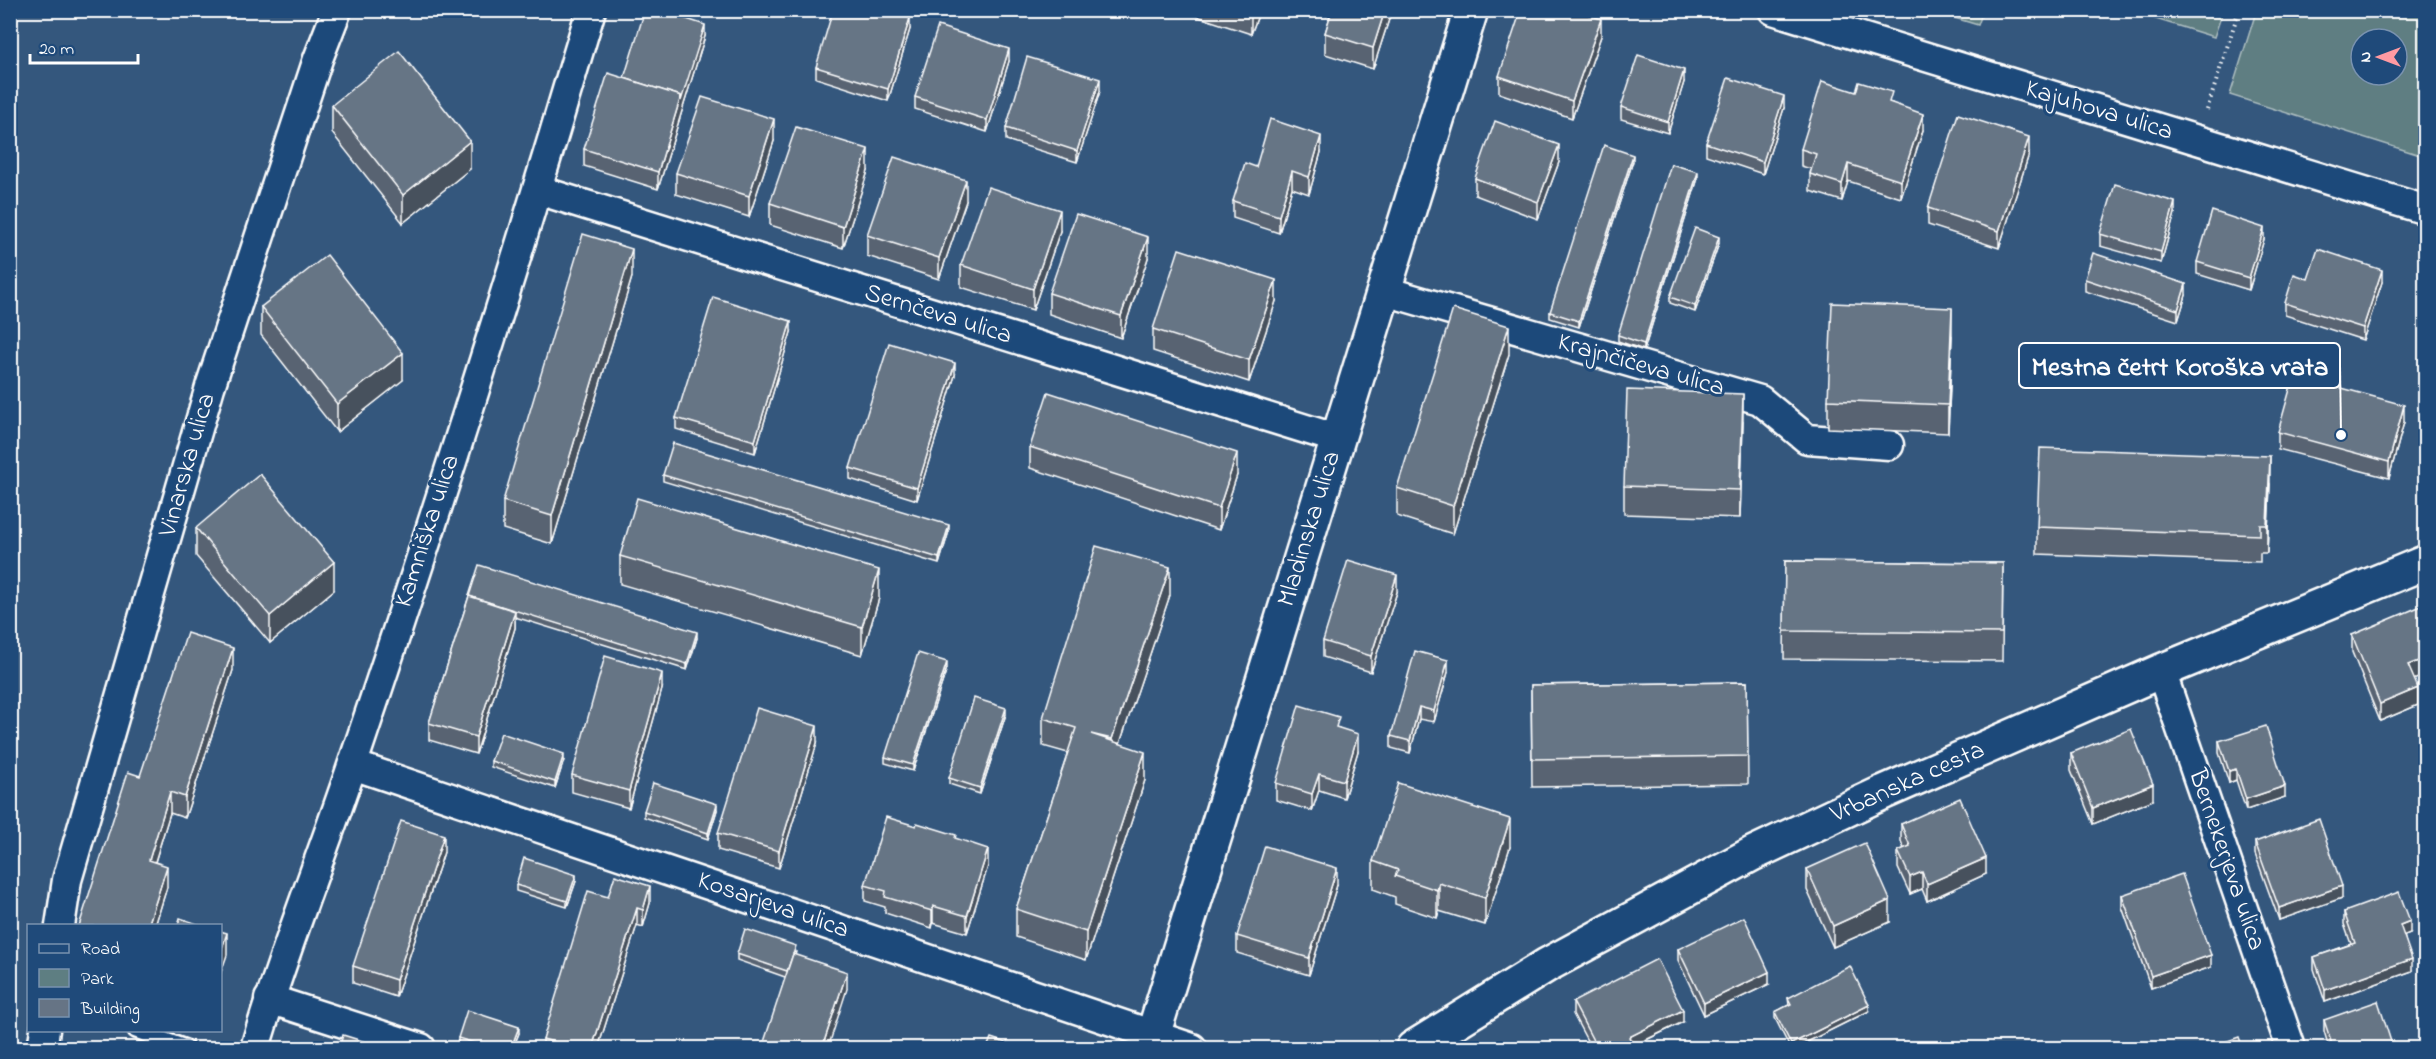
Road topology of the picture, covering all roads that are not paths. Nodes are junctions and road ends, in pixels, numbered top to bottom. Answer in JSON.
{"nodes":[{"id":1,"x":337,"y":10,"type":"edge"},
{"id":2,"x":591,"y":10,"type":"edge"},
{"id":3,"x":1471,"y":10,"type":"edge"},
{"id":4,"x":1773,"y":10,"type":"edge"},
{"id":5,"x":538,"y":190,"type":"junction"},
{"id":6,"x":2426,"y":210,"type":"edge"},
{"id":7,"x":1385,"y":291,"type":"junction"},
{"id":8,"x":1338,"y":439,"type":"junction"},
{"id":9,"x":1889,"y":445,"type":"edge"},
{"id":10,"x":2426,"y":562,"type":"edge"},
{"id":11,"x":2161,"y":671,"type":"junction"},
{"id":12,"x":353,"y":765,"type":"junction"},
{"id":13,"x":60,"y":924,"type":"edge"},
{"id":14,"x":269,"y":999,"type":"junction"},
{"id":15,"x":45,"y":1032,"type":"edge"},
{"id":16,"x":141,"y":1032,"type":"edge"},
{"id":17,"x":1152,"y":1041,"type":"edge"},
{"id":18,"x":42,"y":1048,"type":"edge"},
{"id":19,"x":185,"y":1048,"type":"edge"},
{"id":20,"x":255,"y":1048,"type":"edge"},
{"id":21,"x":421,"y":1048,"type":"edge"},
{"id":22,"x":1192,"y":1048,"type":"edge"},
{"id":23,"x":1413,"y":1048,"type":"edge"},
{"id":24,"x":2291,"y":1048,"type":"edge"}],
"edges":[{"from":1,"to":13,"type":"street","name":"Vinarska ulica"},
{"from":2,"to":5,"type":"street","name":"Kamniška ulica"},
{"from":3,"to":7,"type":"street","name":"Mladinska ulica"},
{"from":4,"to":6,"type":"street","name":"Kajuhova ulica"},
{"from":5,"to":8,"type":"street","name":"Sernčeva ulica"},
{"from":5,"to":12,"type":"street","name":"Kamniška ulica"},
{"from":7,"to":8,"type":"street","name":"Mladinska ulica"},
{"from":7,"to":9,"type":"street","name":"Krajnčičeva ulica"},
{"from":8,"to":17,"type":"street","name":"Mladinska ulica"},
{"from":10,"to":11,"type":"street","name":"Vrbanska cesta"},
{"from":11,"to":23,"type":"street","name":"Vrbanska cesta"},
{"from":11,"to":24,"type":"street","name":"Bernekerjeva ulica"},
{"from":12,"to":14,"type":"street","name":"Kamniška ulica"},
{"from":12,"to":17,"type":"street","name":"Kosarjeva ulica"},
{"from":14,"to":20,"type":"street","name":"Kamniška ulica"},
{"from":14,"to":21,"type":"street"},
{"from":15,"to":18,"type":"street"},
{"from":16,"to":19,"type":"lane"},
{"from":17,"to":22,"type":"street","name":"Kosarjeva ulica"}]}
